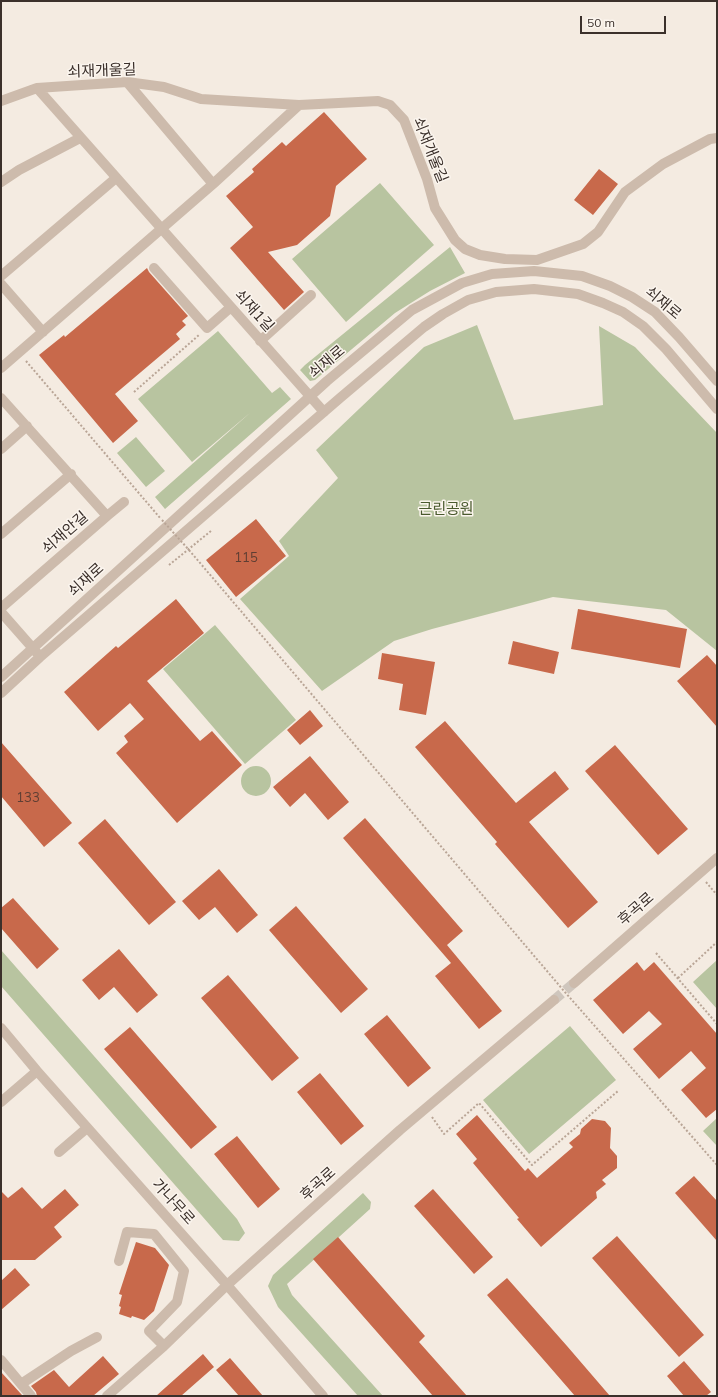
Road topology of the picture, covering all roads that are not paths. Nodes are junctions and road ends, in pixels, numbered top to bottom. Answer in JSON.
{"nodes":[{"id":1,"x":127,"y":82,"type":"junction"},
{"id":2,"x":37,"y":88,"type":"junction"},
{"id":3,"x":1,"y":101,"type":"edge"},
{"id":4,"x":299,"y":105,"type":"junction"},
{"id":5,"x":80,"y":138,"type":"junction"},
{"id":6,"x":717,"y":138,"type":"edge"},
{"id":7,"x":116,"y":178,"type":"junction"},
{"id":8,"x":1,"y":182,"type":"edge"},
{"id":9,"x":213,"y":184,"type":"junction"},
{"id":10,"x":162,"y":229,"type":"junction"},
{"id":11,"x":154,"y":268,"type":"dead end"},
{"id":12,"x":1,"y":276,"type":"edge"},
{"id":13,"x":1,"y":284,"type":"edge"},
{"id":14,"x":311,"y":296,"type":"dead end"},
{"id":15,"x":231,"y":307,"type":"junction"},
{"id":16,"x":43,"y":332,"type":"junction"},
{"id":17,"x":260,"y":341,"type":"junction"},
{"id":18,"x":1,"y":368,"type":"edge"},
{"id":19,"x":717,"y":381,"type":"edge"},
{"id":20,"x":310,"y":397,"type":"junction"},
{"id":21,"x":1,"y":398,"type":"edge"},
{"id":22,"x":717,"y":409,"type":"edge"},
{"id":23,"x":324,"y":412,"type":"junction"},
{"id":24,"x":27,"y":426,"type":"junction"},
{"id":25,"x":1,"y":449,"type":"edge"},
{"id":26,"x":71,"y":474,"type":"junction"},
{"id":27,"x":124,"y":502,"type":"dead end"},
{"id":28,"x":107,"y":516,"type":"junction"},
{"id":29,"x":1,"y":534,"type":"edge"},
{"id":30,"x":1,"y":608,"type":"edge"},
{"id":31,"x":1,"y":612,"type":"edge"},
{"id":32,"x":33,"y":649,"type":"junction"},
{"id":33,"x":40,"y":658,"type":"junction"},
{"id":34,"x":2,"y":676,"type":"edge"},
{"id":35,"x":10,"y":685,"type":"junction"},
{"id":36,"x":1,"y":693,"type":"edge"},
{"id":37,"x":717,"y":858,"type":"edge"},
{"id":38,"x":574,"y":983,"type":"tunnel mouth"},
{"id":39,"x":554,"y":1000,"type":"tunnel mouth"},
{"id":40,"x":1,"y":1028,"type":"edge"},
{"id":41,"x":37,"y":1071,"type":"junction"},
{"id":42,"x":1,"y":1102,"type":"edge"},
{"id":43,"x":87,"y":1128,"type":"junction"},
{"id":44,"x":59,"y":1152,"type":"dead end"},
{"id":45,"x":118,"y":1261,"type":"dead end"},
{"id":46,"x":227,"y":1285,"type":"junction"},
{"id":47,"x":97,"y":1337,"type":"dead end"},
{"id":48,"x":164,"y":1346,"type":"junction"},
{"id":49,"x":1,"y":1360,"type":"edge"},
{"id":50,"x":21,"y":1384,"type":"junction"},
{"id":51,"x":31,"y":1396,"type":"edge"},
{"id":52,"x":107,"y":1396,"type":"edge"},
{"id":53,"x":323,"y":1396,"type":"edge"}],
"edges":[{"from":1,"to":2,"type":"street","name":"쇠재개울길"},
{"from":1,"to":4,"type":"street","name":"쇠재개울길"},
{"from":1,"to":9,"type":"street"},
{"from":2,"to":3,"type":"street","name":"쇠재개울길"},
{"from":2,"to":5,"type":"street","name":"쇠재1길"},
{"from":4,"to":6,"type":"street","name":"쇠재개울길"},
{"from":4,"to":9,"type":"street"},
{"from":5,"to":7,"type":"street","name":"쇠재1길"},
{"from":5,"to":8,"type":"street"},
{"from":7,"to":10,"type":"street","name":"쇠재1길"},
{"from":7,"to":12,"type":"street"},
{"from":9,"to":10,"type":"street"},
{"from":10,"to":15,"type":"street","name":"쇠재1길"},
{"from":10,"to":16,"type":"street"},
{"from":11,"to":15,"type":"street"},
{"from":13,"to":16,"type":"street"},
{"from":14,"to":17,"type":"street"},
{"from":15,"to":17,"type":"street","name":"쇠재1길"},
{"from":16,"to":18,"type":"street"},
{"from":17,"to":20,"type":"street","name":"쇠재1길"},
{"from":19,"to":20,"type":"street","name":"쇠재로"},
{"from":20,"to":23,"type":"street","name":"쇠재1길"},
{"from":20,"to":32,"type":"street","name":"쇠재로"},
{"from":21,"to":24,"type":"street","name":"쇠재안길"},
{"from":22,"to":23,"type":"street"},
{"from":23,"to":33,"type":"street"},
{"from":24,"to":25,"type":"street"},
{"from":24,"to":26,"type":"street","name":"쇠재안길"},
{"from":26,"to":28,"type":"street","name":"쇠재안길"},
{"from":26,"to":29,"type":"street"},
{"from":27,"to":28,"type":"street"},
{"from":28,"to":30,"type":"street","name":"쇠재안길"},
{"from":31,"to":32,"type":"street"},
{"from":32,"to":33,"type":"street"},
{"from":32,"to":34,"type":"street","name":"쇠재로"},
{"from":33,"to":35,"type":"street"},
{"from":34,"to":35,"type":"street"},
{"from":35,"to":36,"type":"street"},
{"from":37,"to":38,"type":"street","name":"후곡로"},
{"from":39,"to":46,"type":"street","name":"후곡로"},
{"from":40,"to":41,"type":"street","name":"가나무로"},
{"from":41,"to":42,"type":"street"},
{"from":41,"to":43,"type":"street","name":"가나무로"},
{"from":43,"to":44,"type":"street"},
{"from":43,"to":46,"type":"street","name":"가나무로"},
{"from":45,"to":48,"type":"street"},
{"from":46,"to":48,"type":"street","name":"후곡로"},
{"from":46,"to":53,"type":"street","name":"가나무로"},
{"from":47,"to":50,"type":"street"},
{"from":48,"to":52,"type":"street","name":"후곡로"},
{"from":49,"to":50,"type":"street"},
{"from":50,"to":51,"type":"street"}]}
